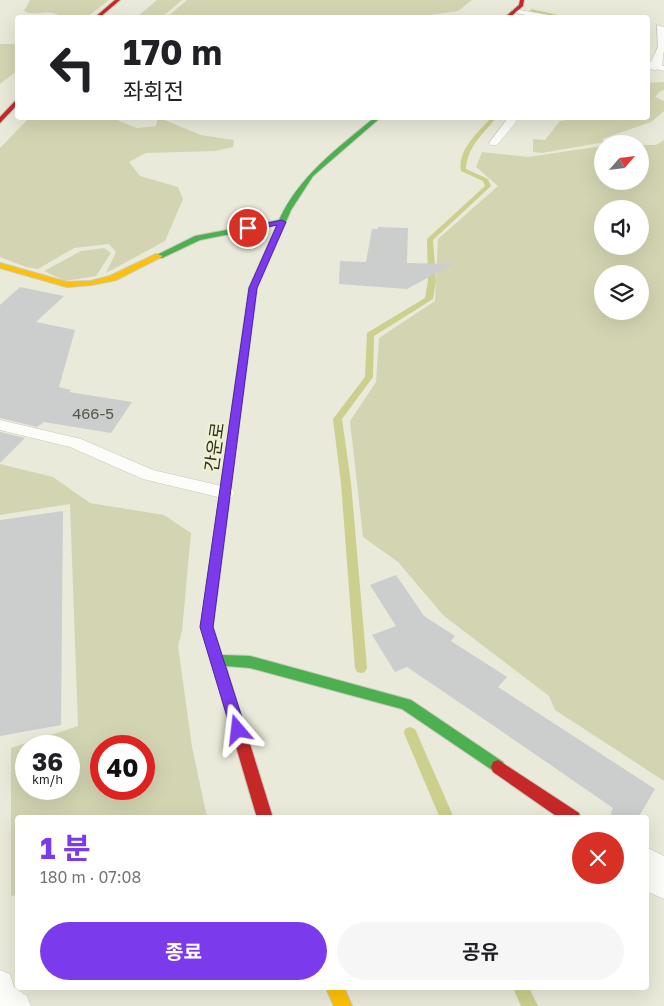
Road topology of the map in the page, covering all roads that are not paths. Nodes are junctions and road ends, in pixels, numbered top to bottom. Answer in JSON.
{"nodes":[{"id":1,"x":118,"y":0,"type":"edge"},
{"id":2,"x":522,"y":0,"type":"edge"},
{"id":3,"x":129,"y":6,"type":"dead end"},
{"id":4,"x":510,"y":14,"type":"edge"},
{"id":5,"x":100,"y":15,"type":"edge"},
{"id":6,"x":118,"y":15,"type":"edge"},
{"id":7,"x":660,"y":27,"type":"dead end"},
{"id":8,"x":663,"y":51,"type":"edge"},
{"id":9,"x":656,"y":67,"type":"edge"},
{"id":10,"x":15,"y":101,"type":"edge"},
{"id":11,"x":15,"y":103,"type":"edge"},
{"id":12,"x":0,"y":111,"type":"edge"},
{"id":13,"x":375,"y":120,"type":"edge"},
{"id":14,"x":512,"y":120,"type":"edge"},
{"id":15,"x":0,"y":121,"type":"edge"},
{"id":16,"x":494,"y":144,"type":"dead end"},
{"id":17,"x":282,"y":222,"type":"junction"},
{"id":18,"x":0,"y":265,"type":"edge"},
{"id":19,"x":0,"y":425,"type":"edge"},
{"id":20,"x":226,"y":493,"type":"junction"},
{"id":21,"x":217,"y":660,"type":"junction"},
{"id":22,"x":264,"y":815,"type":"edge"},
{"id":23,"x":569,"y":815,"type":"edge"},
{"id":24,"x":649,"y":869,"type":"edge"},
{"id":25,"x":664,"y":879,"type":"edge"},
{"id":26,"x":0,"y":984,"type":"edge"},
{"id":27,"x":336,"y":990,"type":"edge"},
{"id":28,"x":17,"y":1006,"type":"edge"},
{"id":29,"x":343,"y":1006,"type":"edge"}],
"edges":[{"from":1,"to":5,"type":"main road"},
{"from":2,"to":4,"type":"main road"},
{"from":3,"to":6,"type":"main road"},
{"from":7,"to":8,"type":"lane"},
{"from":8,"to":9,"type":"street"},
{"from":10,"to":12,"type":"main road"},
{"from":11,"to":15,"type":"main road"},
{"from":13,"to":17,"type":"main road","name":"간운로"},
{"from":14,"to":16,"type":"lane"},
{"from":17,"to":18,"type":"main road"},
{"from":17,"to":20,"type":"main road","name":"간운로"},
{"from":19,"to":20,"type":"lane"},
{"from":20,"to":21,"type":"main road","name":"간운로"},
{"from":21,"to":22,"type":"main road","name":"간운로"},
{"from":21,"to":23,"type":"main road"},
{"from":24,"to":25,"type":"street"},
{"from":26,"to":28,"type":"lane"},
{"from":27,"to":29,"type":"main road"}]}
